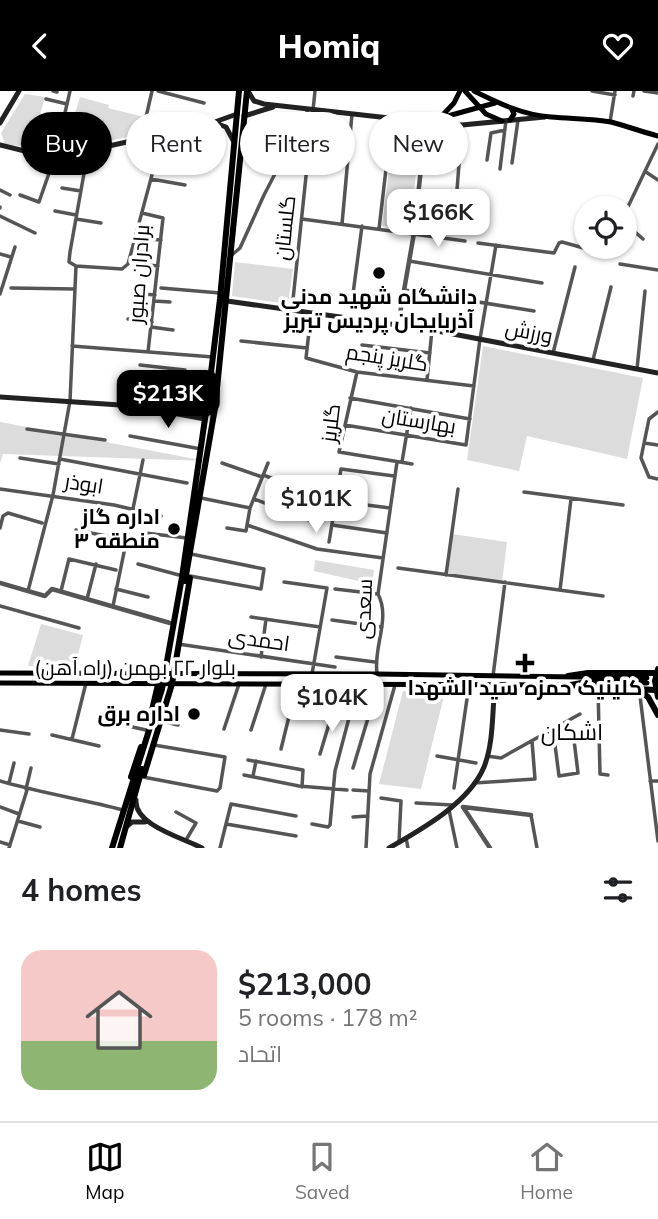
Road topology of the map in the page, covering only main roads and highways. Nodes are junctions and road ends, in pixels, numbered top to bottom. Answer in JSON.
{"nodes":[{"id":1,"x":19,"y":91,"type":"edge"},
{"id":2,"x":239,"y":91,"type":"edge"},
{"id":3,"x":247,"y":91,"type":"edge"},
{"id":4,"x":463,"y":91,"type":"edge"},
{"id":5,"x":474,"y":91,"type":"edge"},
{"id":6,"x":502,"y":105,"type":"junction"},
{"id":7,"x":279,"y":106,"type":"junction"},
{"id":8,"x":480,"y":107,"type":"junction"},
{"id":9,"x":511,"y":108,"type":"junction"},
{"id":10,"x":446,"y":112,"type":"edge"},
{"id":11,"x":464,"y":112,"type":"edge"},
{"id":12,"x":369,"y":116,"type":"edge"},
{"id":13,"x":239,"y":117,"type":"junction"},
{"id":14,"x":550,"y":117,"type":"junction"},
{"id":15,"x":0,"y":118,"type":"edge"},
{"id":16,"x":226,"y":120,"type":"edge"},
{"id":17,"x":506,"y":120,"type":"junction"},
{"id":18,"x":468,"y":124,"type":"edge"},
{"id":19,"x":226,"y":127,"type":"edge"},
{"id":20,"x":658,"y":136,"type":"edge"},
{"id":21,"x":234,"y":142,"type":"junction"},
{"id":22,"x":126,"y":143,"type":"edge"},
{"id":23,"x":0,"y":145,"type":"edge"},
{"id":24,"x":227,"y":301,"type":"junction"},
{"id":25,"x":658,"y":373,"type":"edge"},
{"id":26,"x":0,"y":397,"type":"edge"},
{"id":27,"x":205,"y":419,"type":"junction"},
{"id":28,"x":187,"y":562,"type":"junction"},
{"id":29,"x":167,"y":643,"type":"junction"},
{"id":30,"x":178,"y":645,"type":"junction"},
{"id":31,"x":657,"y":670,"type":"edge"},
{"id":32,"x":0,"y":673,"type":"edge"},
{"id":33,"x":161,"y":674,"type":"junction"},
{"id":34,"x":174,"y":674,"type":"junction"},
{"id":35,"x":568,"y":676,"type":"junction"},
{"id":36,"x":0,"y":684,"type":"edge"},
{"id":37,"x":158,"y":684,"type":"junction"},
{"id":38,"x":172,"y":684,"type":"junction"},
{"id":39,"x":495,"y":685,"type":"junction"},
{"id":40,"x":568,"y":685,"type":"junction"},
{"id":41,"x":635,"y":688,"type":"junction"},
{"id":42,"x":656,"y":693,"type":"edge"},
{"id":43,"x":152,"y":709,"type":"junction"},
{"id":44,"x":658,"y":709,"type":"edge"},
{"id":45,"x":164,"y":712,"type":"junction"},
{"id":46,"x":658,"y":715,"type":"edge"},
{"id":47,"x":149,"y":720,"type":"junction"},
{"id":48,"x":161,"y":722,"type":"junction"},
{"id":49,"x":133,"y":791,"type":"junction"},
{"id":50,"x":145,"y":822,"type":"junction"},
{"id":51,"x":126,"y":827,"type":"junction"},
{"id":52,"x":112,"y":848,"type":"edge"},
{"id":53,"x":120,"y":848,"type":"edge"},
{"id":54,"x":202,"y":848,"type":"edge"},
{"id":55,"x":389,"y":848,"type":"edge"}],
"edges":[{"from":1,"to":15,"type":"main road"},
{"from":2,"to":13,"type":"highway"},
{"from":3,"to":7,"type":"main road"},
{"from":3,"to":13,"type":"highway"},
{"from":4,"to":8,"type":"main road"},
{"from":4,"to":10,"type":"main road"},
{"from":5,"to":6,"type":"main road"},
{"from":6,"to":8,"type":"main road"},
{"from":6,"to":9,"type":"main road"},
{"from":7,"to":12,"type":"main road"},
{"from":7,"to":13,"type":"main road"},
{"from":8,"to":11,"type":"main road"},
{"from":8,"to":17,"type":"main road"},
{"from":9,"to":14,"type":"main road"},
{"from":9,"to":17,"type":"main road"},
{"from":13,"to":16,"type":"main road"},
{"from":13,"to":21,"type":"highway"},
{"from":13,"to":24,"type":"highway"},
{"from":14,"to":17,"type":"main road"},
{"from":14,"to":20,"type":"main road"},
{"from":17,"to":18,"type":"main road"},
{"from":19,"to":21,"type":"main road"},
{"from":21,"to":27,"type":"highway"},
{"from":22,"to":23,"type":"main road"},
{"from":24,"to":25,"type":"main road","name":"ورزش"},
{"from":24,"to":28,"type":"highway"},
{"from":26,"to":27,"type":"main road"},
{"from":27,"to":28,"type":"highway"},
{"from":28,"to":29,"type":"highway"},
{"from":28,"to":30,"type":"highway"},
{"from":28,"to":49,"type":"highway"},
{"from":29,"to":30,"type":"highway"},
{"from":29,"to":33,"type":"highway"},
{"from":30,"to":34,"type":"highway"},
{"from":31,"to":35,"type":"highway"},
{"from":31,"to":42,"type":"highway"},
{"from":32,"to":33,"type":"main road","name":"بلوار ۲۲ بهمن (راه آهن)"},
{"from":33,"to":34,"type":"main road","name":"بلوار ۲۲ بهمن (راه آهن)"},
{"from":33,"to":37,"type":"highway"},
{"from":34,"to":35,"type":"main road","name":"بلوار ۲۲ بهمن (راه آهن)"},
{"from":34,"to":38,"type":"highway"},
{"from":35,"to":40,"type":"main road","name":"بلوار ۲۲ بهمن (راه آهن)"},
{"from":36,"to":37,"type":"main road","name":"بلوار ۲۲ بهمن (راه آهن)"},
{"from":37,"to":38,"type":"main road","name":"بلوار ۲۲ بهمن (راه آهن)"},
{"from":37,"to":43,"type":"highway"},
{"from":38,"to":39,"type":"main road","name":"بلوار ۲۲ بهمن (راه آهن)"},
{"from":38,"to":45,"type":"highway"},
{"from":39,"to":40,"type":"main road","name":"بلوار ۲۲ بهمن (راه آهن)"},
{"from":39,"to":55,"type":"main road"},
{"from":40,"to":41,"type":"highway"},
{"from":41,"to":42,"type":"highway"},
{"from":41,"to":46,"type":"highway"},
{"from":42,"to":44,"type":"highway"},
{"from":43,"to":45,"type":"highway"},
{"from":43,"to":47,"type":"highway"},
{"from":45,"to":48,"type":"highway"},
{"from":47,"to":48,"type":"highway"},
{"from":47,"to":49,"type":"highway"},
{"from":48,"to":49,"type":"highway"},
{"from":49,"to":50,"type":"main road"},
{"from":49,"to":51,"type":"highway"},
{"from":49,"to":52,"type":"highway"},
{"from":50,"to":51,"type":"main road"},
{"from":50,"to":54,"type":"main road"},
{"from":51,"to":53,"type":"highway"}]}
